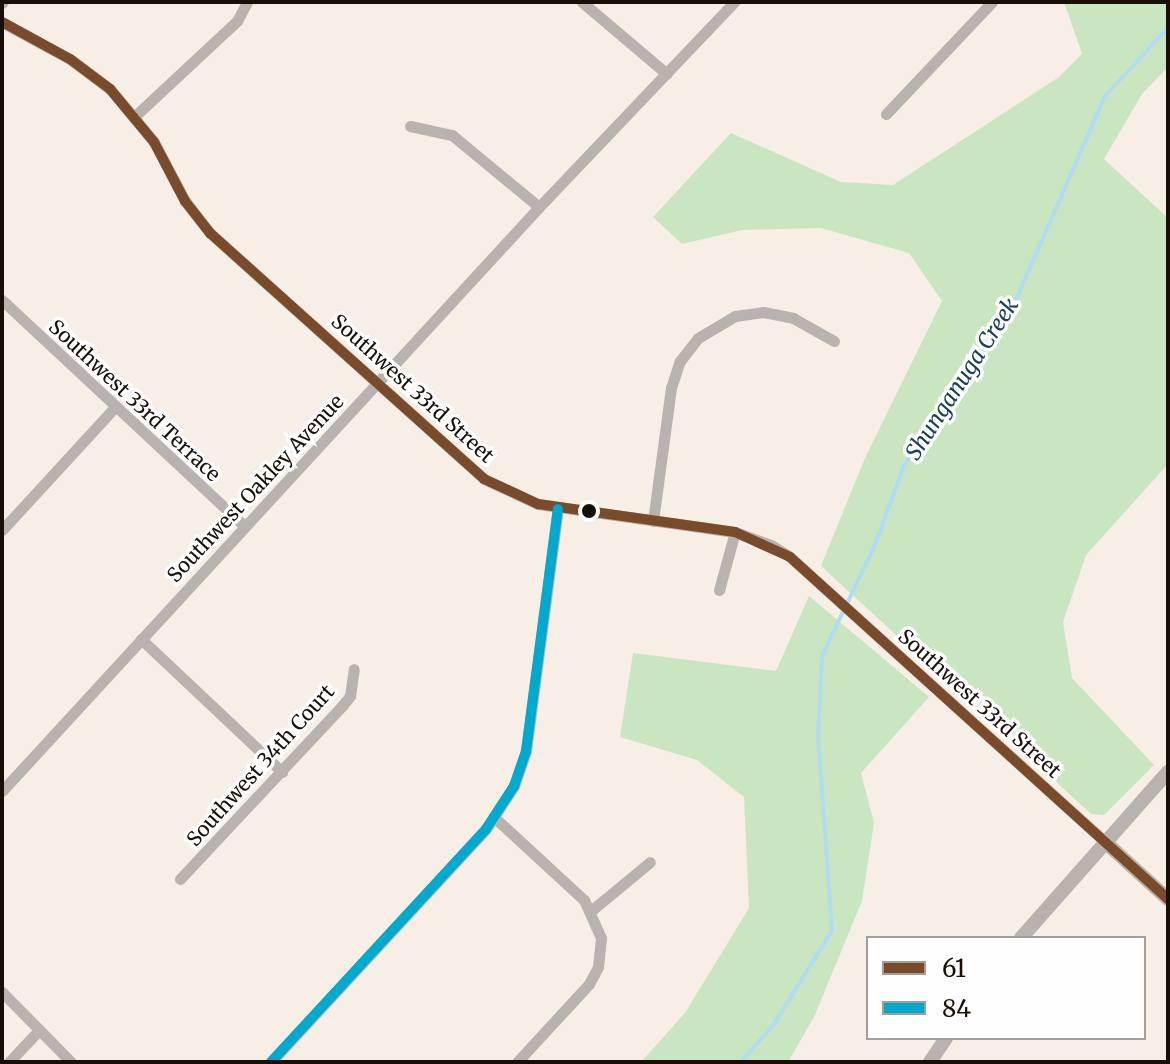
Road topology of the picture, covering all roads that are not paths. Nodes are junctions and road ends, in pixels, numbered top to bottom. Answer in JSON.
{"nodes":[{"id":1,"x":247,"y":2,"type":"edge"},
{"id":2,"x":582,"y":2,"type":"edge"},
{"id":3,"x":734,"y":2,"type":"edge"},
{"id":4,"x":992,"y":2,"type":"edge"},
{"id":5,"x":2,"y":22,"type":"edge"},
{"id":6,"x":667,"y":74,"type":"junction"},
{"id":7,"x":886,"y":114,"type":"dead end"},
{"id":8,"x":135,"y":116,"type":"junction"},
{"id":9,"x":410,"y":126,"type":"dead end"},
{"id":10,"x":539,"y":207,"type":"junction"},
{"id":11,"x":2,"y":300,"type":"edge"},
{"id":12,"x":834,"y":341,"type":"dead end"},
{"id":13,"x":377,"y":383,"type":"junction"},
{"id":14,"x":116,"y":406,"type":"junction"},
{"id":15,"x":558,"y":509,"type":"junction"},
{"id":16,"x":653,"y":521,"type":"junction"},
{"id":17,"x":244,"y":526,"type":"junction"},
{"id":18,"x":2,"y":530,"type":"edge"},
{"id":19,"x":735,"y":532,"type":"junction"},
{"id":20,"x":719,"y":590,"type":"dead end"},
{"id":21,"x":141,"y":639,"type":"junction"},
{"id":22,"x":354,"y":669,"type":"dead end"},
{"id":23,"x":282,"y":772,"type":"junction"},
{"id":24,"x":1168,"y":772,"type":"edge"},
{"id":25,"x":2,"y":791,"type":"edge"},
{"id":26,"x":495,"y":818,"type":"junction"},
{"id":27,"x":1104,"y":841,"type":"junction"},
{"id":28,"x":650,"y":862,"type":"dead end"},
{"id":29,"x":180,"y":879,"type":"dead end"},
{"id":30,"x":1168,"y":899,"type":"edge"},
{"id":31,"x":592,"y":910,"type":"junction"},
{"id":32,"x":1023,"y":936,"type":"edge"},
{"id":33,"x":2,"y":992,"type":"edge"},
{"id":34,"x":39,"y":1030,"type":"junction"},
{"id":35,"x":945,"y":1040,"type":"edge"},
{"id":36,"x":9,"y":1062,"type":"edge"},
{"id":37,"x":71,"y":1062,"type":"edge"},
{"id":38,"x":271,"y":1062,"type":"edge"},
{"id":39,"x":517,"y":1062,"type":"edge"},
{"id":40,"x":930,"y":1062,"type":"edge"}],
"edges":[{"from":1,"to":8,"type":"street"},
{"from":2,"to":6,"type":"street"},
{"from":3,"to":6,"type":"street","name":"Southwest Oakley Avenue"},
{"from":4,"to":7,"type":"street"},
{"from":5,"to":8,"type":"street","name":"Southwest 33rd Street"},
{"from":6,"to":10,"type":"street","name":"Southwest Oakley Avenue"},
{"from":8,"to":13,"type":"street","name":"Southwest 33rd Street"},
{"from":9,"to":10,"type":"street"},
{"from":10,"to":13,"type":"street","name":"Southwest Oakley Avenue"},
{"from":11,"to":14,"type":"street","name":"Southwest 33rd Terrace"},
{"from":12,"to":16,"type":"street"},
{"from":13,"to":15,"type":"street","name":"Southwest 33rd Street"},
{"from":13,"to":17,"type":"street","name":"Southwest Oakley Avenue"},
{"from":14,"to":17,"type":"street","name":"Southwest 33rd Terrace"},
{"from":14,"to":18,"type":"street"},
{"from":15,"to":16,"type":"street","name":"Southwest 33rd Street"},
{"from":15,"to":26,"type":"street"},
{"from":16,"to":19,"type":"street","name":"Southwest 33rd Street"},
{"from":17,"to":21,"type":"street","name":"Southwest Oakley Avenue"},
{"from":19,"to":20,"type":"street"},
{"from":19,"to":27,"type":"street","name":"Southwest 33rd Street"},
{"from":21,"to":23,"type":"street"},
{"from":21,"to":25,"type":"street","name":"Southwest Oakley Avenue"},
{"from":22,"to":23,"type":"street","name":"Southwest 34th Court"},
{"from":23,"to":29,"type":"street","name":"Southwest 34th Court"},
{"from":24,"to":27,"type":"street"},
{"from":26,"to":31,"type":"street"},
{"from":26,"to":38,"type":"street"},
{"from":27,"to":30,"type":"street","name":"Southwest 33rd Street"},
{"from":27,"to":32,"type":"street"},
{"from":28,"to":31,"type":"street"},
{"from":31,"to":39,"type":"street"},
{"from":33,"to":34,"type":"street"},
{"from":34,"to":36,"type":"street"},
{"from":34,"to":37,"type":"street"},
{"from":35,"to":40,"type":"street"}]}
